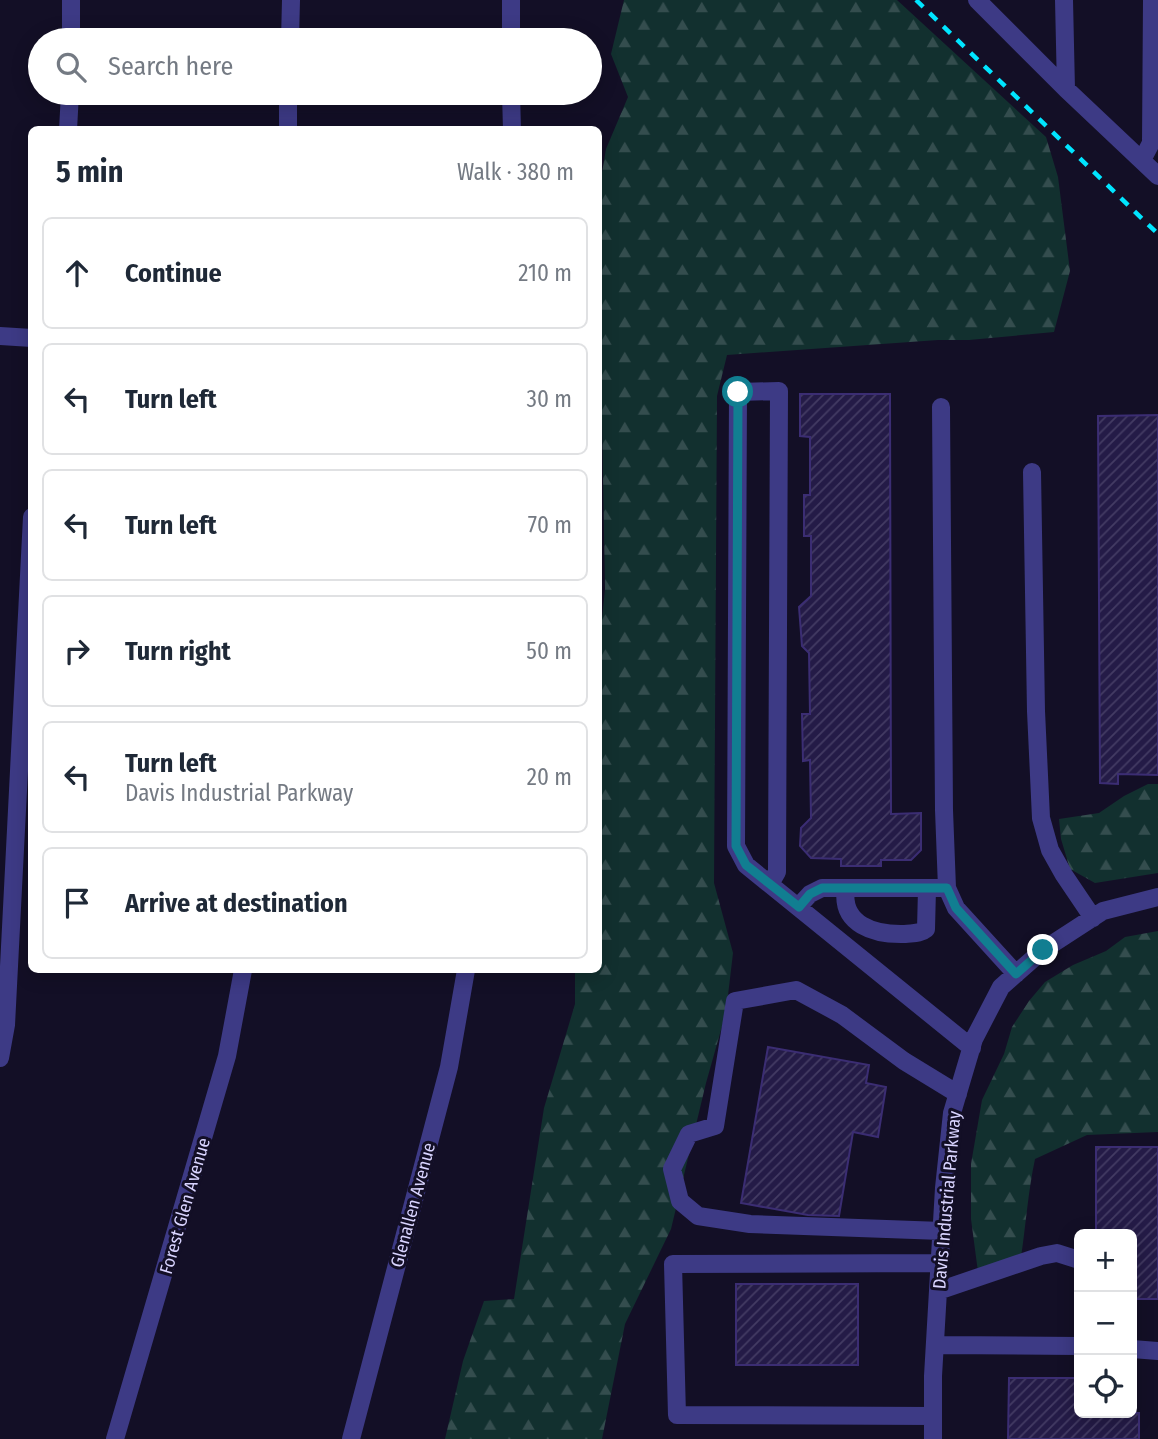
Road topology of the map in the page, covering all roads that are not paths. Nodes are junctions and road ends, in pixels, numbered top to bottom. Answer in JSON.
{"nodes":[{"id":1,"x":71,"y":0,"type":"edge"},
{"id":2,"x":291,"y":0,"type":"edge"},
{"id":3,"x":510,"y":0,"type":"edge"},
{"id":4,"x":977,"y":0,"type":"edge"},
{"id":5,"x":1065,"y":0,"type":"edge"},
{"id":6,"x":1152,"y":0,"type":"edge"},
{"id":7,"x":71,"y":28,"type":"edge"},
{"id":8,"x":290,"y":28,"type":"edge"},
{"id":9,"x":511,"y":28,"type":"edge"},
{"id":10,"x":1066,"y":89,"type":"junction"},
{"id":11,"x":69,"y":105,"type":"edge"},
{"id":12,"x":288,"y":105,"type":"edge"},
{"id":13,"x":511,"y":105,"type":"edge"},
{"id":14,"x":68,"y":126,"type":"edge"},
{"id":15,"x":288,"y":126,"type":"edge"},
{"id":16,"x":512,"y":126,"type":"edge"},
{"id":17,"x":1142,"y":160,"type":"junction"},
{"id":18,"x":1158,"y":176,"type":"edge"},
{"id":19,"x":0,"y":335,"type":"edge"},
{"id":20,"x":28,"y":338,"type":"edge"},
{"id":21,"x":941,"y":407,"type":"dead end"},
{"id":22,"x":1032,"y":472,"type":"dead end"},
{"id":23,"x":28,"y":595,"type":"edge"},
{"id":24,"x":770,"y":884,"type":"junction"},
{"id":25,"x":846,"y":888,"type":"junction"},
{"id":26,"x":947,"y":888,"type":"junction"},
{"id":27,"x":927,"y":890,"type":"junction"},
{"id":28,"x":1158,"y":897,"type":"edge"},
{"id":29,"x":799,"y":907,"type":"junction"},
{"id":30,"x":1093,"y":918,"type":"junction"},
{"id":31,"x":242,"y":973,"type":"edge"},
{"id":32,"x":465,"y":973,"type":"edge"},
{"id":33,"x":1016,"y":974,"type":"junction"},
{"id":34,"x":972,"y":1048,"type":"junction"},
{"id":35,"x":0,"y":1058,"type":"edge"},
{"id":36,"x":958,"y":1094,"type":"junction"},
{"id":37,"x":942,"y":1231,"type":"junction"},
{"id":38,"x":1074,"y":1258,"type":"edge"},
{"id":39,"x":940,"y":1263,"type":"junction"},
{"id":40,"x":938,"y":1291,"type":"junction"},
{"id":41,"x":1074,"y":1344,"type":"edge"},
{"id":42,"x":935,"y":1345,"type":"junction"},
{"id":43,"x":1137,"y":1349,"type":"edge"},
{"id":44,"x":1158,"y":1351,"type":"edge"},
{"id":45,"x":933,"y":1416,"type":"junction"},
{"id":46,"x":116,"y":1439,"type":"edge"},
{"id":47,"x":351,"y":1439,"type":"edge"},
{"id":48,"x":933,"y":1439,"type":"edge"}],
"edges":[{"from":1,"to":7,"type":"street"},
{"from":2,"to":8,"type":"street"},
{"from":3,"to":9,"type":"street"},
{"from":4,"to":10,"type":"street"},
{"from":5,"to":10,"type":"street"},
{"from":6,"to":17,"type":"street"},
{"from":10,"to":17,"type":"street"},
{"from":11,"to":14,"type":"street"},
{"from":12,"to":15,"type":"street"},
{"from":13,"to":16,"type":"street"},
{"from":17,"to":18,"type":"street"},
{"from":19,"to":20,"type":"street"},
{"from":21,"to":26,"type":"street"},
{"from":22,"to":30,"type":"street"},
{"from":23,"to":35,"type":"street"},
{"from":24,"to":24,"type":"street"},
{"from":24,"to":29,"type":"street"},
{"from":25,"to":27,"type":"street"},
{"from":25,"to":27,"type":"street"},
{"from":25,"to":29,"type":"street"},
{"from":26,"to":27,"type":"street"},
{"from":26,"to":33,"type":"street"},
{"from":28,"to":30,"type":"street","name":"Davis Industrial Parkway"},
{"from":29,"to":34,"type":"street"},
{"from":30,"to":33,"type":"street","name":"Davis Industrial Parkway"},
{"from":31,"to":46,"type":"street","name":"Forest Glen Avenue"},
{"from":32,"to":47,"type":"street","name":"Glenallen Avenue"},
{"from":33,"to":34,"type":"street","name":"Davis Industrial Parkway"},
{"from":34,"to":36,"type":"street","name":"Davis Industrial Parkway"},
{"from":36,"to":37,"type":"street","name":"Davis Industrial Parkway"},
{"from":36,"to":37,"type":"street"},
{"from":37,"to":39,"type":"street","name":"Davis Industrial Parkway"},
{"from":38,"to":40,"type":"street"},
{"from":39,"to":40,"type":"street","name":"Davis Industrial Parkway"},
{"from":39,"to":45,"type":"street"},
{"from":40,"to":42,"type":"street","name":"Davis Industrial Parkway"},
{"from":41,"to":42,"type":"street"},
{"from":42,"to":45,"type":"street","name":"Davis Industrial Parkway"},
{"from":43,"to":44,"type":"street"},
{"from":45,"to":48,"type":"street","name":"Davis Industrial Parkway"}]}
